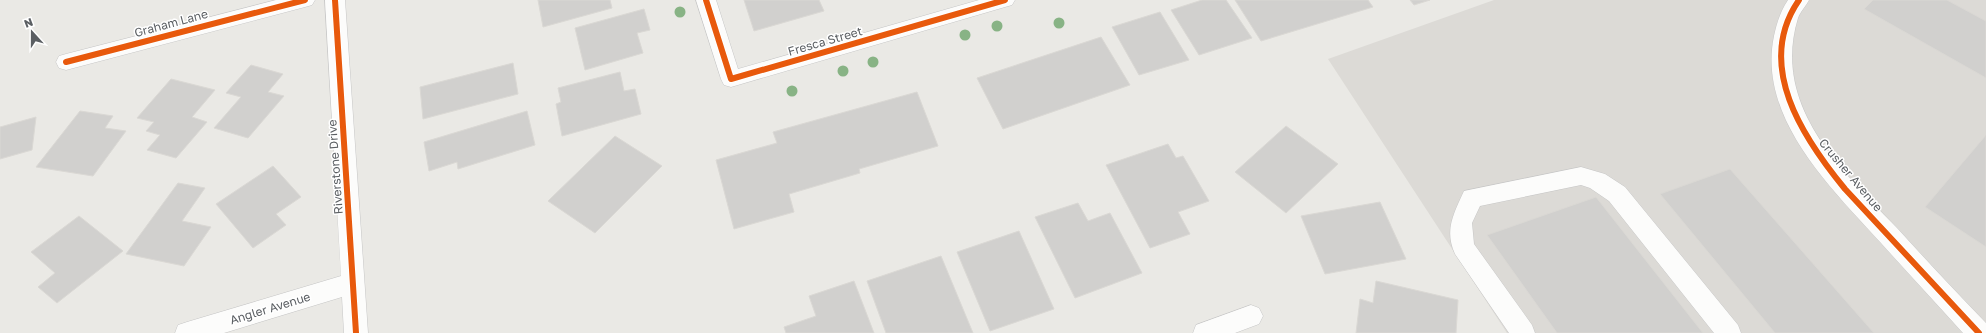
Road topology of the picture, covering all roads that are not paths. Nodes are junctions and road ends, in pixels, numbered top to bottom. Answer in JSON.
{"nodes":[{"id":1,"x":305,"y":0,"type":"edge"},
{"id":2,"x":335,"y":0,"type":"edge"},
{"id":3,"x":706,"y":0,"type":"edge"},
{"id":4,"x":1004,"y":0,"type":"edge"},
{"id":5,"x":1799,"y":0,"type":"edge"},
{"id":6,"x":66,"y":62,"type":"dead end"},
{"id":7,"x":353,"y":282,"type":"junction"},
{"id":8,"x":1251,"y":316,"type":"dead end"},
{"id":9,"x":188,"y":333,"type":"edge"},
{"id":10,"x":356,"y":333,"type":"edge"},
{"id":11,"x":1205,"y":333,"type":"edge"},
{"id":12,"x":1523,"y":333,"type":"edge"},
{"id":13,"x":1729,"y":333,"type":"edge"},
{"id":14,"x":1978,"y":333,"type":"edge"}],
"edges":[{"from":1,"to":6,"type":"street","name":"Graham Lane"},
{"from":2,"to":7,"type":"street","name":"Riverstone Drive"},
{"from":3,"to":4,"type":"street","name":"Fresca Street"},
{"from":5,"to":14,"type":"street","name":"Crusher Avenue"},
{"from":7,"to":9,"type":"street","name":"Angler Avenue"},
{"from":7,"to":10,"type":"street","name":"Riverstone Drive"},
{"from":8,"to":11,"type":"street"},
{"from":12,"to":13,"type":"street"}]}
